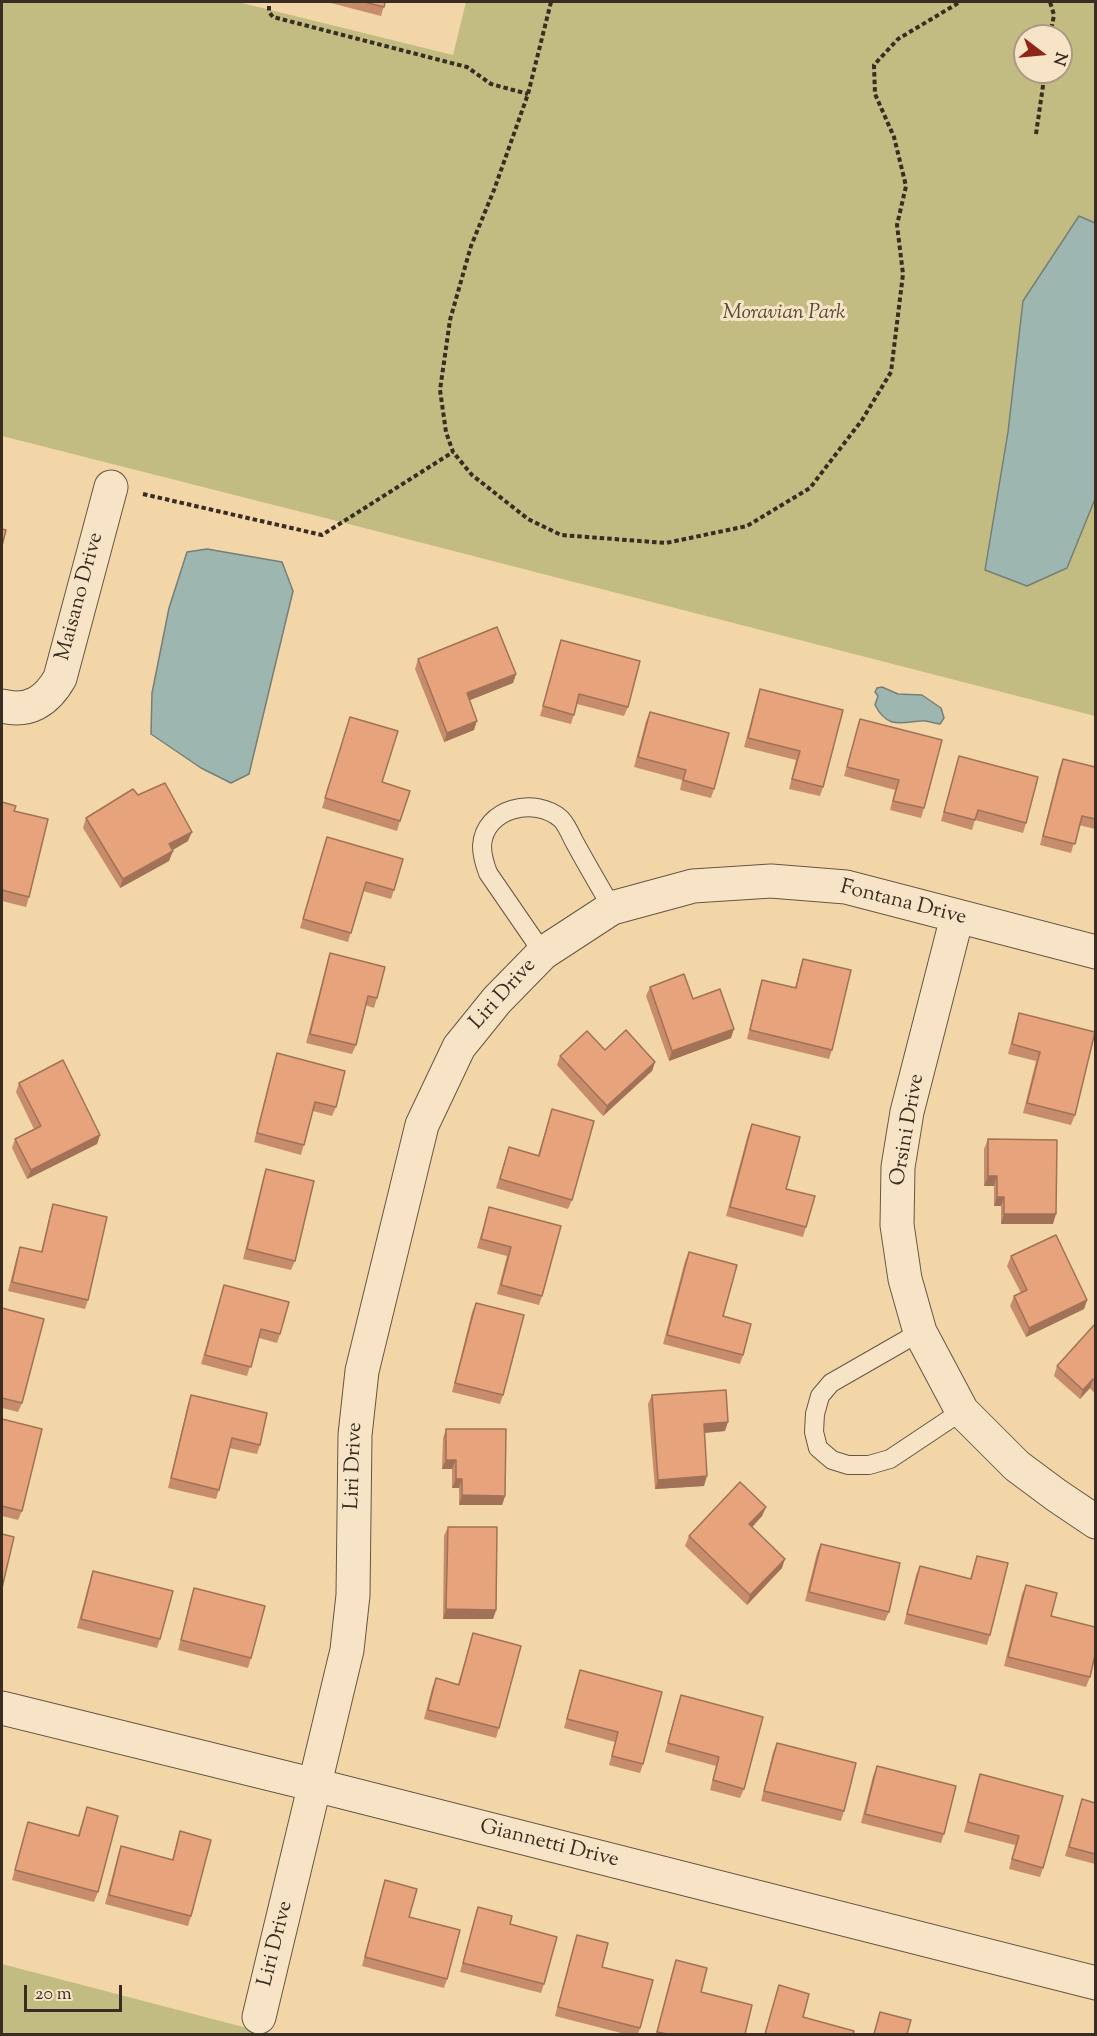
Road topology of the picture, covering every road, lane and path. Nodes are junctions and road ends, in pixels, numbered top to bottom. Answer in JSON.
{"nodes":[{"id":1,"x":551,"y":2,"type":"edge"},
{"id":2,"x":960,"y":2,"type":"edge"},
{"id":3,"x":1050,"y":2,"type":"edge"},
{"id":4,"x":269,"y":6,"type":"dead end"},
{"id":5,"x":1052,"y":24,"type":"edge"},
{"id":6,"x":1043,"y":84,"type":"edge"},
{"id":7,"x":528,"y":94,"type":"junction"},
{"id":8,"x":1036,"y":134,"type":"dead end"},
{"id":9,"x":453,"y":452,"type":"junction"},
{"id":10,"x":124,"y":490,"type":"joint"},
{"id":11,"x":2,"y":706,"type":"edge"},
{"id":12,"x":612,"y":908,"type":"junction"},
{"id":13,"x":957,"y":917,"type":"junction"},
{"id":14,"x":543,"y":952,"type":"junction"},
{"id":15,"x":1095,"y":952,"type":"edge"},
{"id":16,"x":920,"y":1332,"type":"junction"},
{"id":17,"x":962,"y":1411,"type":"junction"},
{"id":18,"x":1095,"y":1522,"type":"edge"},
{"id":19,"x":2,"y":1708,"type":"edge"},
{"id":20,"x":315,"y":1785,"type":"junction"},
{"id":21,"x":1095,"y":1983,"type":"edge"},
{"id":22,"x":259,"y":2017,"type":"dead end"}],
"edges":[{"from":1,"to":7,"type":"path"},
{"from":2,"to":9,"type":"path"},
{"from":3,"to":5,"type":"path"},
{"from":4,"to":7,"type":"path"},
{"from":6,"to":8,"type":"path"},
{"from":7,"to":9,"type":"path"},
{"from":9,"to":10,"type":"path"},
{"from":10,"to":11,"type":"street","name":"Maisano Drive"},
{"from":12,"to":13,"type":"street","name":"Fontana Drive"},
{"from":12,"to":14,"type":"street","name":"Fontana Drive"},
{"from":12,"to":14,"type":"lane"},
{"from":13,"to":15,"type":"street","name":"Fontana Drive"},
{"from":13,"to":16,"type":"street","name":"Orsini Drive"},
{"from":14,"to":20,"type":"street","name":"Liri Drive"},
{"from":16,"to":17,"type":"street","name":"Orsini Drive"},
{"from":16,"to":17,"type":"lane"},
{"from":17,"to":18,"type":"street","name":"Orsini Drive"},
{"from":19,"to":20,"type":"street","name":"Giannetti Drive"},
{"from":20,"to":21,"type":"street","name":"Giannetti Drive"},
{"from":20,"to":22,"type":"street","name":"Liri Drive"}]}
